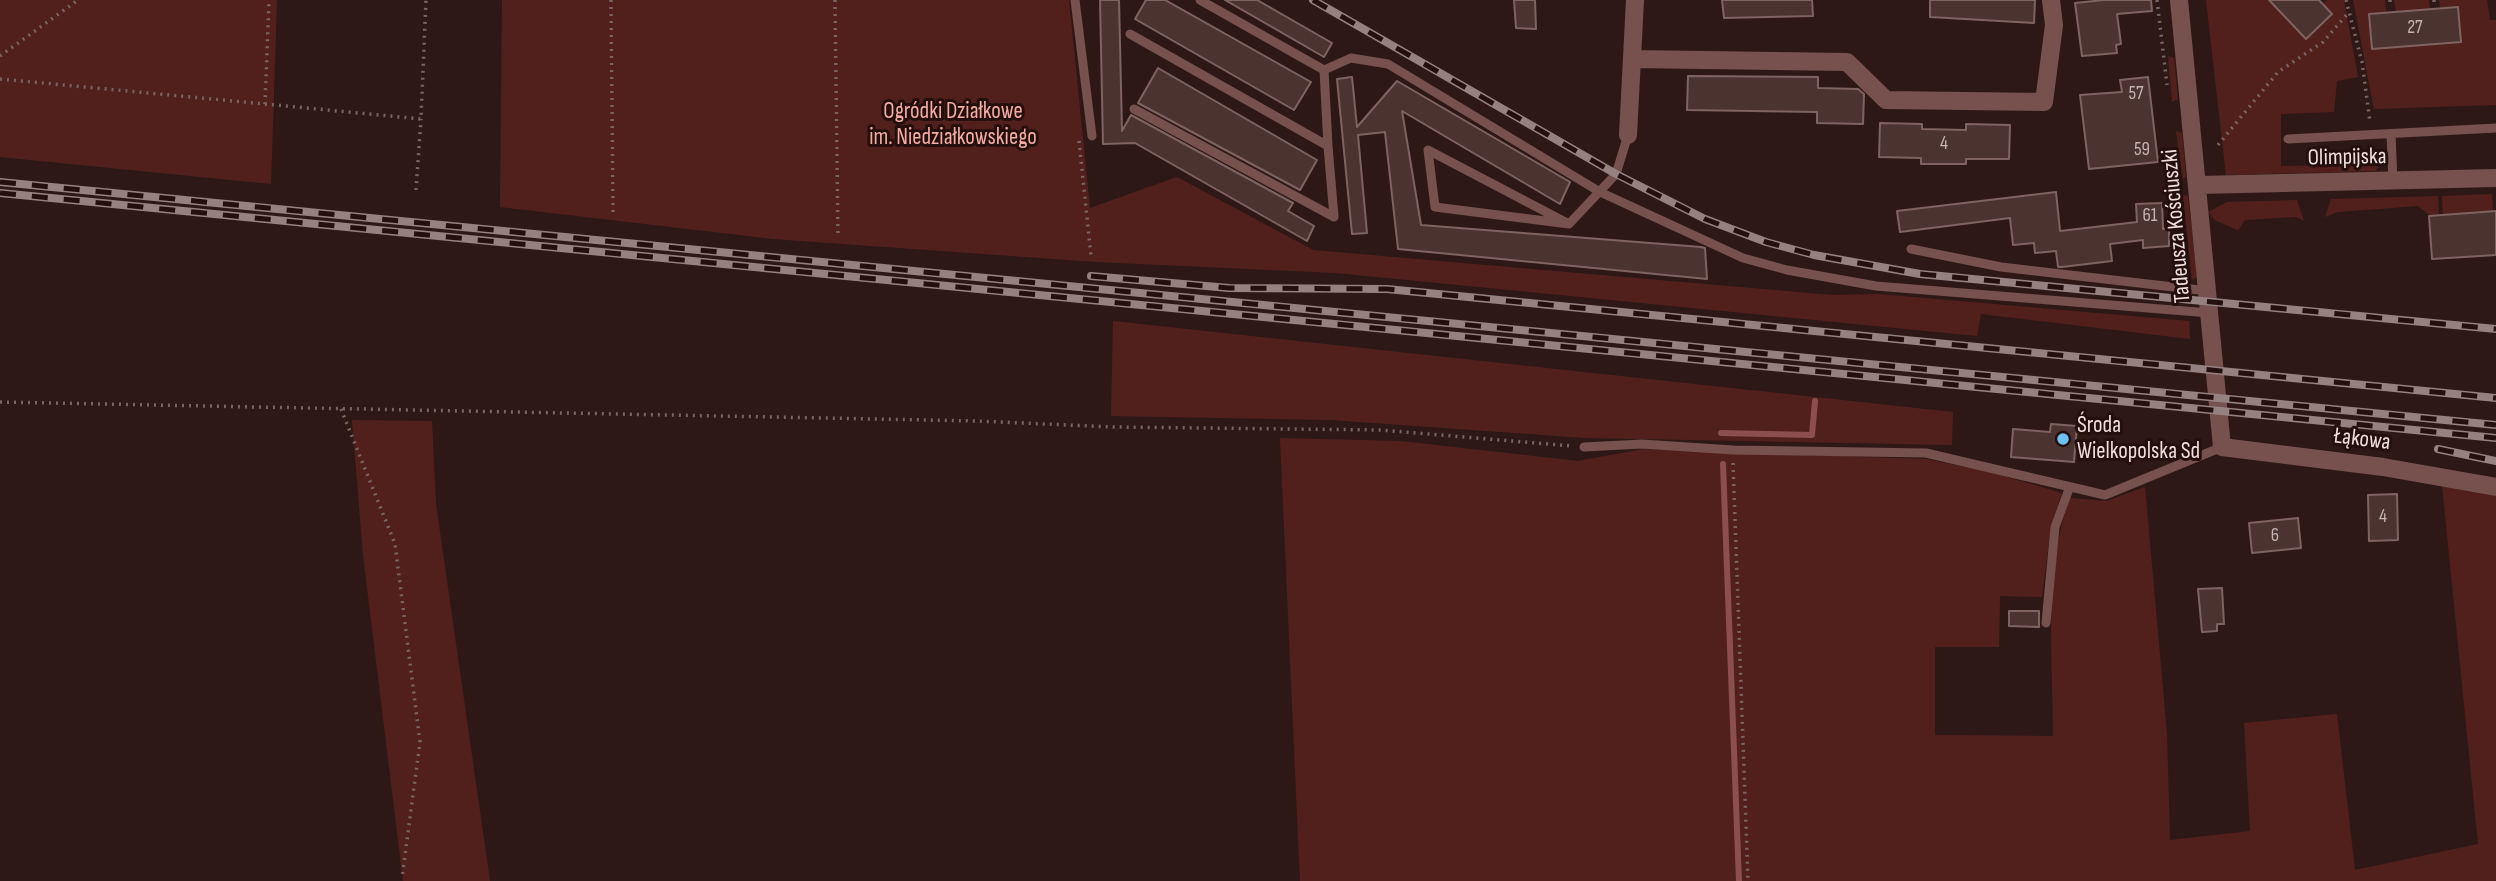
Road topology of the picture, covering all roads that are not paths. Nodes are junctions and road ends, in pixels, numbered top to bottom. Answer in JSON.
{"nodes":[{"id":1,"x":1075,"y":0,"type":"edge"},
{"id":2,"x":1200,"y":0,"type":"edge"},
{"id":3,"x":1635,"y":0,"type":"edge"},
{"id":4,"x":2051,"y":0,"type":"edge"},
{"id":5,"x":2179,"y":0,"type":"edge"},
{"id":6,"x":1130,"y":34,"type":"dead end"},
{"id":7,"x":1632,"y":59,"type":"junction"},
{"id":8,"x":1324,"y":70,"type":"junction"},
{"id":9,"x":1134,"y":109,"type":"dead end"},
{"id":10,"x":2496,"y":128,"type":"edge"},
{"id":11,"x":2391,"y":134,"type":"junction"},
{"id":12,"x":1628,"y":135,"type":"joint"},
{"id":13,"x":1092,"y":136,"type":"dead end"},
{"id":14,"x":2288,"y":139,"type":"dead end"},
{"id":15,"x":1328,"y":146,"type":"junction"},
{"id":16,"x":2496,"y":178,"type":"edge"},
{"id":17,"x":2393,"y":182,"type":"junction"},
{"id":18,"x":2199,"y":186,"type":"junction"},
{"id":19,"x":1600,"y":192,"type":"junction"},
{"id":20,"x":1569,"y":224,"type":"junction"},
{"id":21,"x":1911,"y":249,"type":"dead end"},
{"id":22,"x":2208,"y":291,"type":"junction"},
{"id":23,"x":2210,"y":313,"type":"junction"},
{"id":24,"x":1584,"y":447,"type":"road end"},
{"id":25,"x":2221,"y":447,"type":"junction"},
{"id":26,"x":2496,"y":487,"type":"edge"},
{"id":27,"x":2069,"y":489,"type":"junction"},
{"id":28,"x":2046,"y":623,"type":"dead end"}],
"edges":[{"from":1,"to":13,"type":"lane"},
{"from":2,"to":8,"type":"lane"},
{"from":3,"to":7,"type":"street"},
{"from":4,"to":7,"type":"street"},
{"from":5,"to":18,"type":"street","name":"Tadeusza Kościuszki"},
{"from":6,"to":15,"type":"lane"},
{"from":7,"to":12,"type":"street"},
{"from":8,"to":15,"type":"lane"},
{"from":8,"to":19,"type":"lane"},
{"from":9,"to":15,"type":"lane"},
{"from":10,"to":11,"type":"lane"},
{"from":11,"to":14,"type":"lane"},
{"from":11,"to":17,"type":"lane"},
{"from":12,"to":19,"type":"lane"},
{"from":16,"to":17,"type":"street","name":"Olimpijska"},
{"from":17,"to":18,"type":"street","name":"Olimpijska"},
{"from":18,"to":22,"type":"street","name":"Tadeusza Kościuszki"},
{"from":19,"to":20,"type":"lane"},
{"from":19,"to":23,"type":"lane"},
{"from":20,"to":20,"type":"lane"},
{"from":21,"to":22,"type":"lane"},
{"from":22,"to":23,"type":"street","name":"Tadeusza Kościuszki"},
{"from":23,"to":25,"type":"street","name":"Tadeusza Kościuszki"},
{"from":24,"to":27,"type":"lane"},
{"from":25,"to":26,"type":"street","name":"Łąkowa"},
{"from":25,"to":27,"type":"lane"},
{"from":27,"to":28,"type":"lane"}]}
